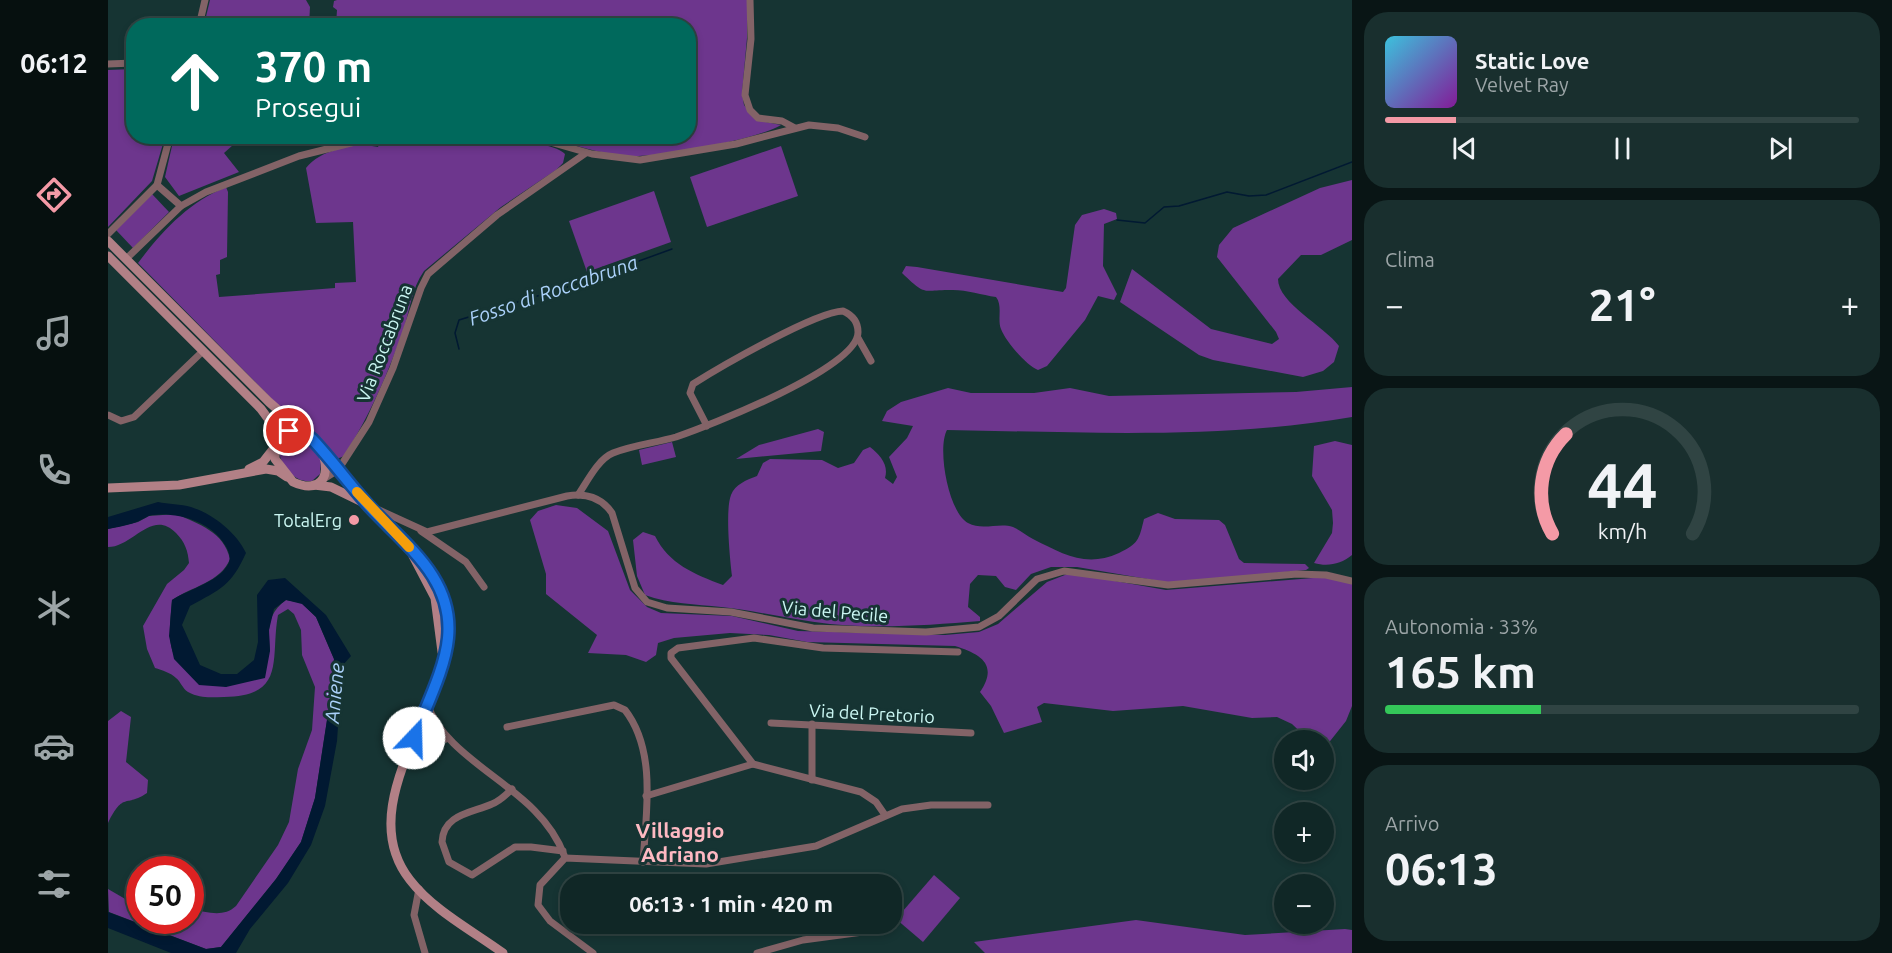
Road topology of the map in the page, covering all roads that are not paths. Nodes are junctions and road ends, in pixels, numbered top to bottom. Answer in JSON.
{"nodes":[{"id":1,"x":205,"y":0,"type":"edge"},
{"id":2,"x":750,"y":0,"type":"edge"},
{"id":3,"x":201,"y":18,"type":"edge"},
{"id":4,"x":126,"y":63,"type":"edge"},
{"id":5,"x":108,"y":64,"type":"edge"},
{"id":6,"x":795,"y":128,"type":"junction"},
{"id":7,"x":865,"y":137,"type":"dead end"},
{"id":8,"x":168,"y":144,"type":"edge"},
{"id":9,"x":348,"y":144,"type":"edge"},
{"id":10,"x":557,"y":144,"type":"edge"},
{"id":11,"x":586,"y":153,"type":"junction"},
{"id":12,"x":157,"y":184,"type":"junction"},
{"id":13,"x":181,"y":206,"type":"junction"},
{"id":14,"x":108,"y":234,"type":"edge"},
{"id":15,"x":108,"y":241,"type":"edge"},
{"id":16,"x":108,"y":256,"type":"edge"},
{"id":17,"x":126,"y":259,"type":"junction"},
{"id":18,"x":858,"y":338,"type":"junction"},
{"id":19,"x":203,"y":351,"type":"junction"},
{"id":20,"x":871,"y":361,"type":"dead end"},
{"id":21,"x":108,"y":415,"type":"edge"},
{"id":22,"x":707,"y":426,"type":"junction"},
{"id":23,"x":302,"y":431,"type":"junction"},
{"id":24,"x":275,"y":445,"type":"junction"},
{"id":25,"x":325,"y":457,"type":"junction"},
{"id":26,"x":338,"y":470,"type":"junction"},
{"id":27,"x":240,"y":473,"type":"junction"},
{"id":28,"x":287,"y":477,"type":"junction"},
{"id":29,"x":318,"y":482,"type":"junction"},
{"id":30,"x":108,"y":488,"type":"edge"},
{"id":31,"x":578,"y":495,"type":"junction"},
{"id":32,"x":372,"y":509,"type":"junction"},
{"id":33,"x":416,"y":528,"type":"junction"},
{"id":34,"x":1352,"y":581,"type":"edge"},
{"id":35,"x":484,"y":587,"type":"dead end"},
{"id":36,"x":958,"y":652,"type":"dead end"},
{"id":37,"x":427,"y":703,"type":"junction"},
{"id":38,"x":771,"y":723,"type":"dead end"},
{"id":39,"x":812,"y":724,"type":"junction"},
{"id":40,"x":419,"y":725,"type":"junction"},
{"id":41,"x":507,"y":727,"type":"dead end"},
{"id":42,"x":971,"y":733,"type":"dead end"},
{"id":43,"x":449,"y":740,"type":"junction"},
{"id":44,"x":753,"y":764,"type":"junction"},
{"id":45,"x":812,"y":780,"type":"junction"},
{"id":46,"x":512,"y":789,"type":"junction"},
{"id":47,"x":646,"y":796,"type":"junction"},
{"id":48,"x":988,"y":805,"type":"dead end"},
{"id":49,"x":885,"y":815,"type":"junction"},
{"id":50,"x":564,"y":855,"type":"junction"},
{"id":51,"x":643,"y":862,"type":"junction"},
{"id":52,"x":419,"y":890,"type":"junction"},
{"id":53,"x":848,"y":934,"type":"edge"},
{"id":54,"x":425,"y":953,"type":"edge"},
{"id":55,"x":503,"y":953,"type":"edge"},
{"id":56,"x":593,"y":953,"type":"edge"},
{"id":57,"x":757,"y":953,"type":"edge"}],
"edges":[{"from":1,"to":3,"type":"street"},
{"from":2,"to":6,"type":"street"},
{"from":4,"to":5,"type":"street"},
{"from":6,"to":7,"type":"street"},
{"from":6,"to":11,"type":"street"},
{"from":8,"to":12,"type":"street"},
{"from":9,"to":13,"type":"street"},
{"from":10,"to":11,"type":"street"},
{"from":11,"to":26,"type":"street","name":"Via Roccabruna"},
{"from":12,"to":13,"type":"street"},
{"from":12,"to":14,"type":"street"},
{"from":13,"to":17,"type":"street"},
{"from":15,"to":17,"type":"main road"},
{"from":16,"to":19,"type":"main road"},
{"from":17,"to":23,"type":"main road"},
{"from":18,"to":20,"type":"street"},
{"from":18,"to":22,"type":"street"},
{"from":18,"to":22,"type":"street"},
{"from":19,"to":21,"type":"street"},
{"from":19,"to":24,"type":"main road"},
{"from":22,"to":31,"type":"street"},
{"from":23,"to":24,"type":"main road"},
{"from":23,"to":25,"type":"main road"},
{"from":24,"to":27,"type":"main road"},
{"from":24,"to":28,"type":"main road"},
{"from":25,"to":26,"type":"main road"},
{"from":25,"to":29,"type":"main road"},
{"from":26,"to":29,"type":"street"},
{"from":26,"to":32,"type":"main road"},
{"from":27,"to":28,"type":"main road"},
{"from":27,"to":30,"type":"main road"},
{"from":28,"to":29,"type":"main road"},
{"from":29,"to":32,"type":"main road"},
{"from":31,"to":33,"type":"street"},
{"from":31,"to":34,"type":"street","name":"Via del Pecile"},
{"from":32,"to":33,"type":"street"},
{"from":32,"to":37,"type":"main road"},
{"from":33,"to":35,"type":"street"},
{"from":36,"to":44,"type":"street","name":"Via del Pecile"},
{"from":37,"to":40,"type":"main road"},
{"from":37,"to":43,"type":"street"},
{"from":38,"to":39,"type":"street","name":"Via del Pretorio"},
{"from":39,"to":42,"type":"street","name":"Via del Pretorio"},
{"from":39,"to":45,"type":"street"},
{"from":40,"to":43,"type":"street"},
{"from":40,"to":52,"type":"main road"},
{"from":41,"to":47,"type":"street"},
{"from":43,"to":46,"type":"street"},
{"from":44,"to":45,"type":"street"},
{"from":44,"to":47,"type":"street"},
{"from":45,"to":49,"type":"street"},
{"from":46,"to":50,"type":"street"},
{"from":46,"to":50,"type":"street"},
{"from":47,"to":51,"type":"street"},
{"from":48,"to":49,"type":"street"},
{"from":49,"to":51,"type":"street"},
{"from":50,"to":51,"type":"street"},
{"from":50,"to":56,"type":"street"},
{"from":52,"to":54,"type":"street"},
{"from":52,"to":55,"type":"main road"},
{"from":53,"to":57,"type":"street"}]}
